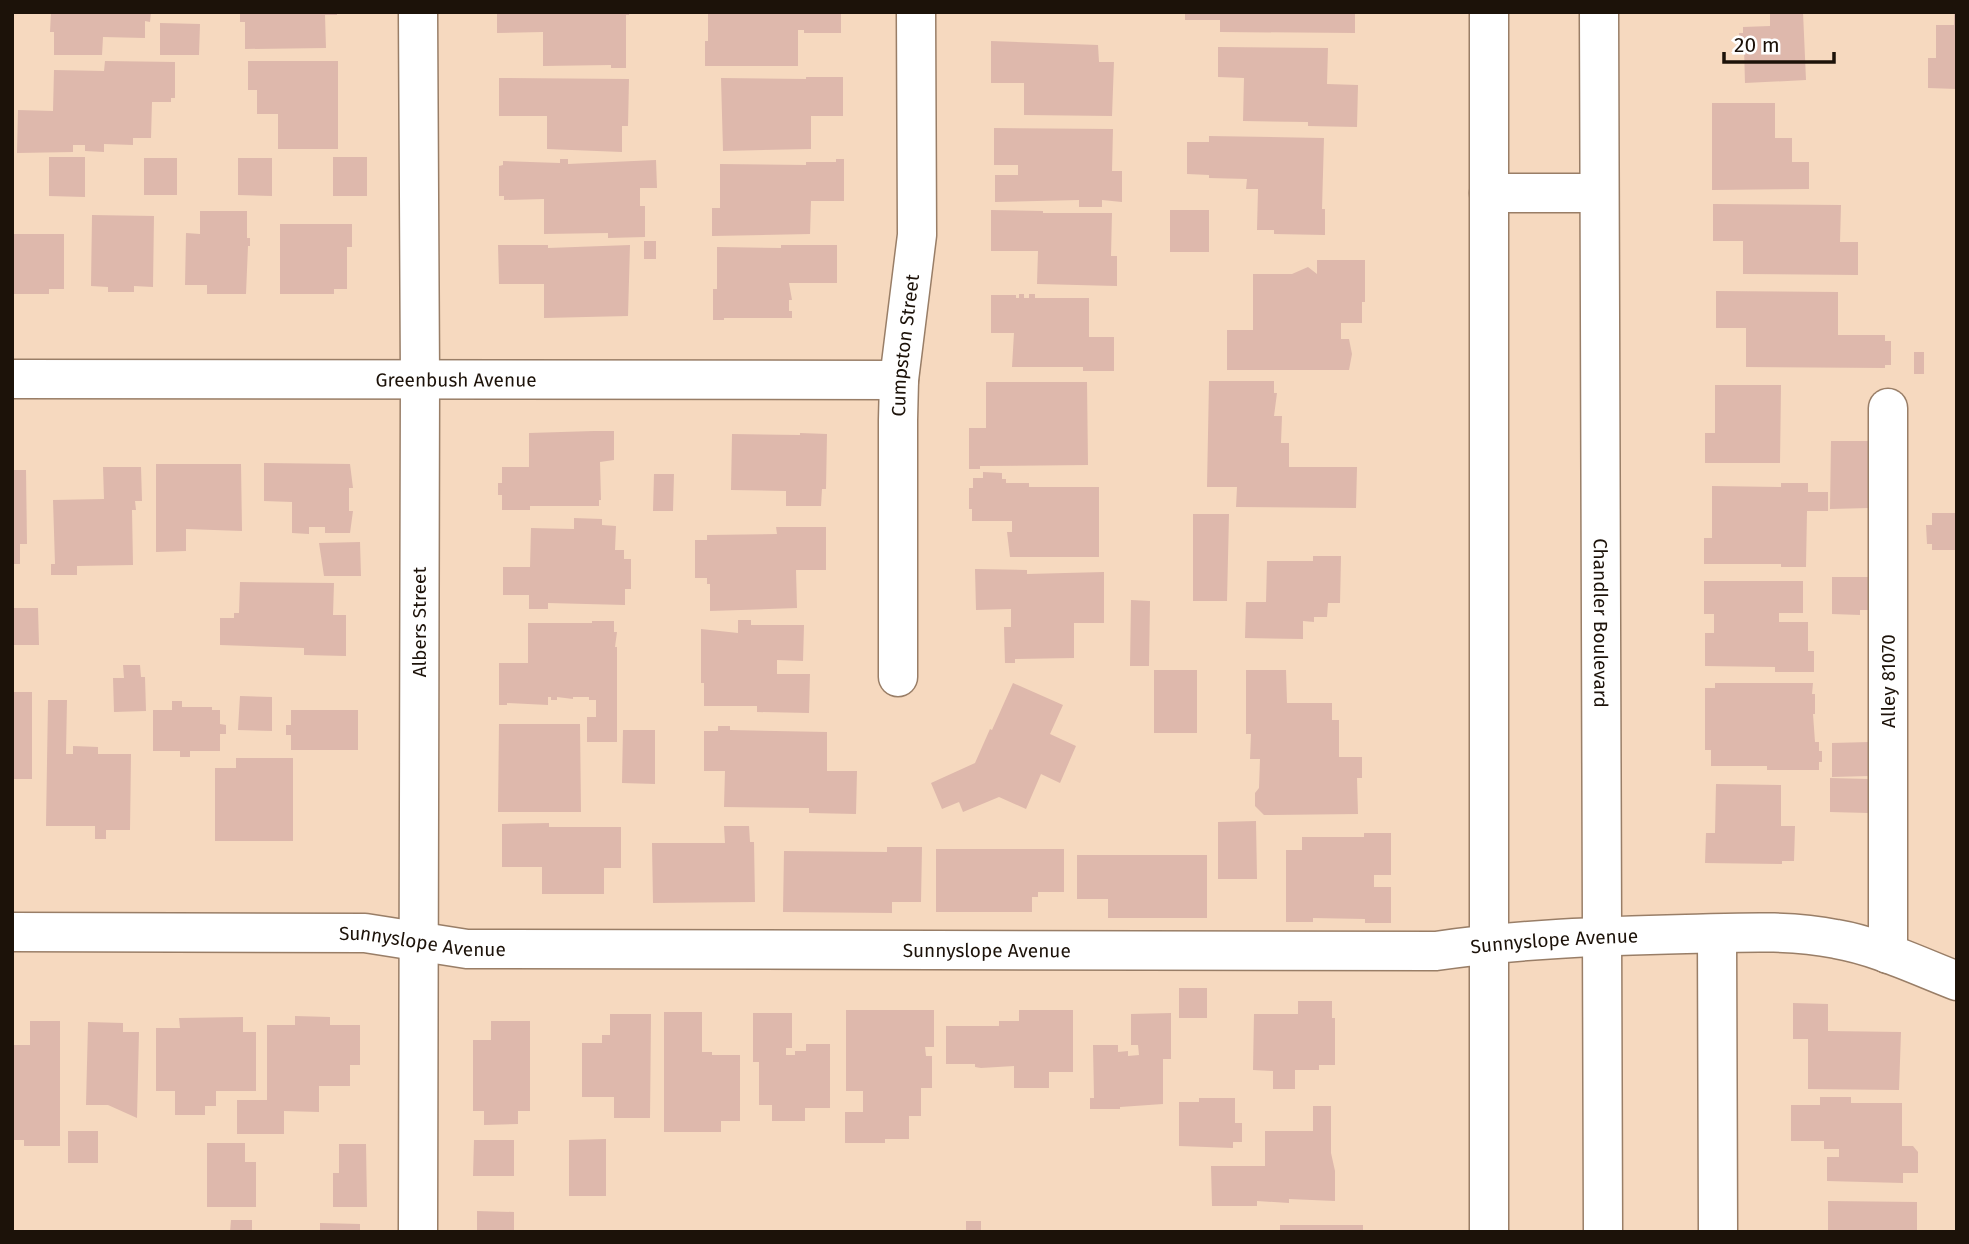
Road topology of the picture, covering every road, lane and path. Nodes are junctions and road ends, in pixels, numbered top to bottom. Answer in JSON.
{"nodes":[{"id":1,"x":418,"y":12,"type":"edge"},
{"id":2,"x":916,"y":12,"type":"edge"},
{"id":3,"x":1489,"y":12,"type":"edge"},
{"id":4,"x":1599,"y":12,"type":"edge"},
{"id":5,"x":1599,"y":192,"type":"junction"},
{"id":6,"x":1489,"y":193,"type":"junction"},
{"id":7,"x":12,"y":379,"type":"edge"},
{"id":8,"x":420,"y":379,"type":"junction"},
{"id":9,"x":900,"y":380,"type":"junction"},
{"id":10,"x":1888,"y":408,"type":"dead end"},
{"id":11,"x":898,"y":677,"type":"dead end"},
{"id":12,"x":12,"y":932,"type":"edge"},
{"id":13,"x":1717,"y":934,"type":"junction"},
{"id":14,"x":1602,"y":937,"type":"junction"},
{"id":15,"x":418,"y":940,"type":"junction"},
{"id":16,"x":1490,"y":943,"type":"junction"},
{"id":17,"x":1888,"y":954,"type":"junction"},
{"id":18,"x":1957,"y":981,"type":"edge"},
{"id":19,"x":418,"y":1232,"type":"edge"},
{"id":20,"x":1489,"y":1232,"type":"edge"},
{"id":21,"x":1603,"y":1232,"type":"edge"},
{"id":22,"x":1718,"y":1232,"type":"edge"}],
"edges":[{"from":1,"to":8,"type":"street","name":"Albers Street"},
{"from":2,"to":9,"type":"street","name":"Cumpston Street"},
{"from":3,"to":6,"type":"street"},
{"from":4,"to":5,"type":"street","name":"Chandler Boulevard"},
{"from":5,"to":6,"type":"street"},
{"from":5,"to":14,"type":"street","name":"Chandler Boulevard"},
{"from":6,"to":16,"type":"street"},
{"from":7,"to":8,"type":"street","name":"Greenbush Avenue"},
{"from":8,"to":9,"type":"street","name":"Greenbush Avenue"},
{"from":8,"to":15,"type":"street","name":"Albers Street"},
{"from":9,"to":11,"type":"street","name":"Cumpston Street"},
{"from":10,"to":17,"type":"street","name":"Alley 81070"},
{"from":12,"to":15,"type":"street","name":"Sunnyslope Avenue"},
{"from":13,"to":14,"type":"street","name":"Sunnyslope Avenue"},
{"from":13,"to":17,"type":"street","name":"Sunnyslope Avenue"},
{"from":13,"to":22,"type":"street"},
{"from":14,"to":16,"type":"street","name":"Sunnyslope Avenue"},
{"from":14,"to":21,"type":"street","name":"Chandler Boulevard"},
{"from":15,"to":16,"type":"street","name":"Sunnyslope Avenue"},
{"from":15,"to":19,"type":"street","name":"Albers Street"},
{"from":16,"to":20,"type":"street"},
{"from":17,"to":18,"type":"street","name":"Sunnyslope Avenue"}]}
